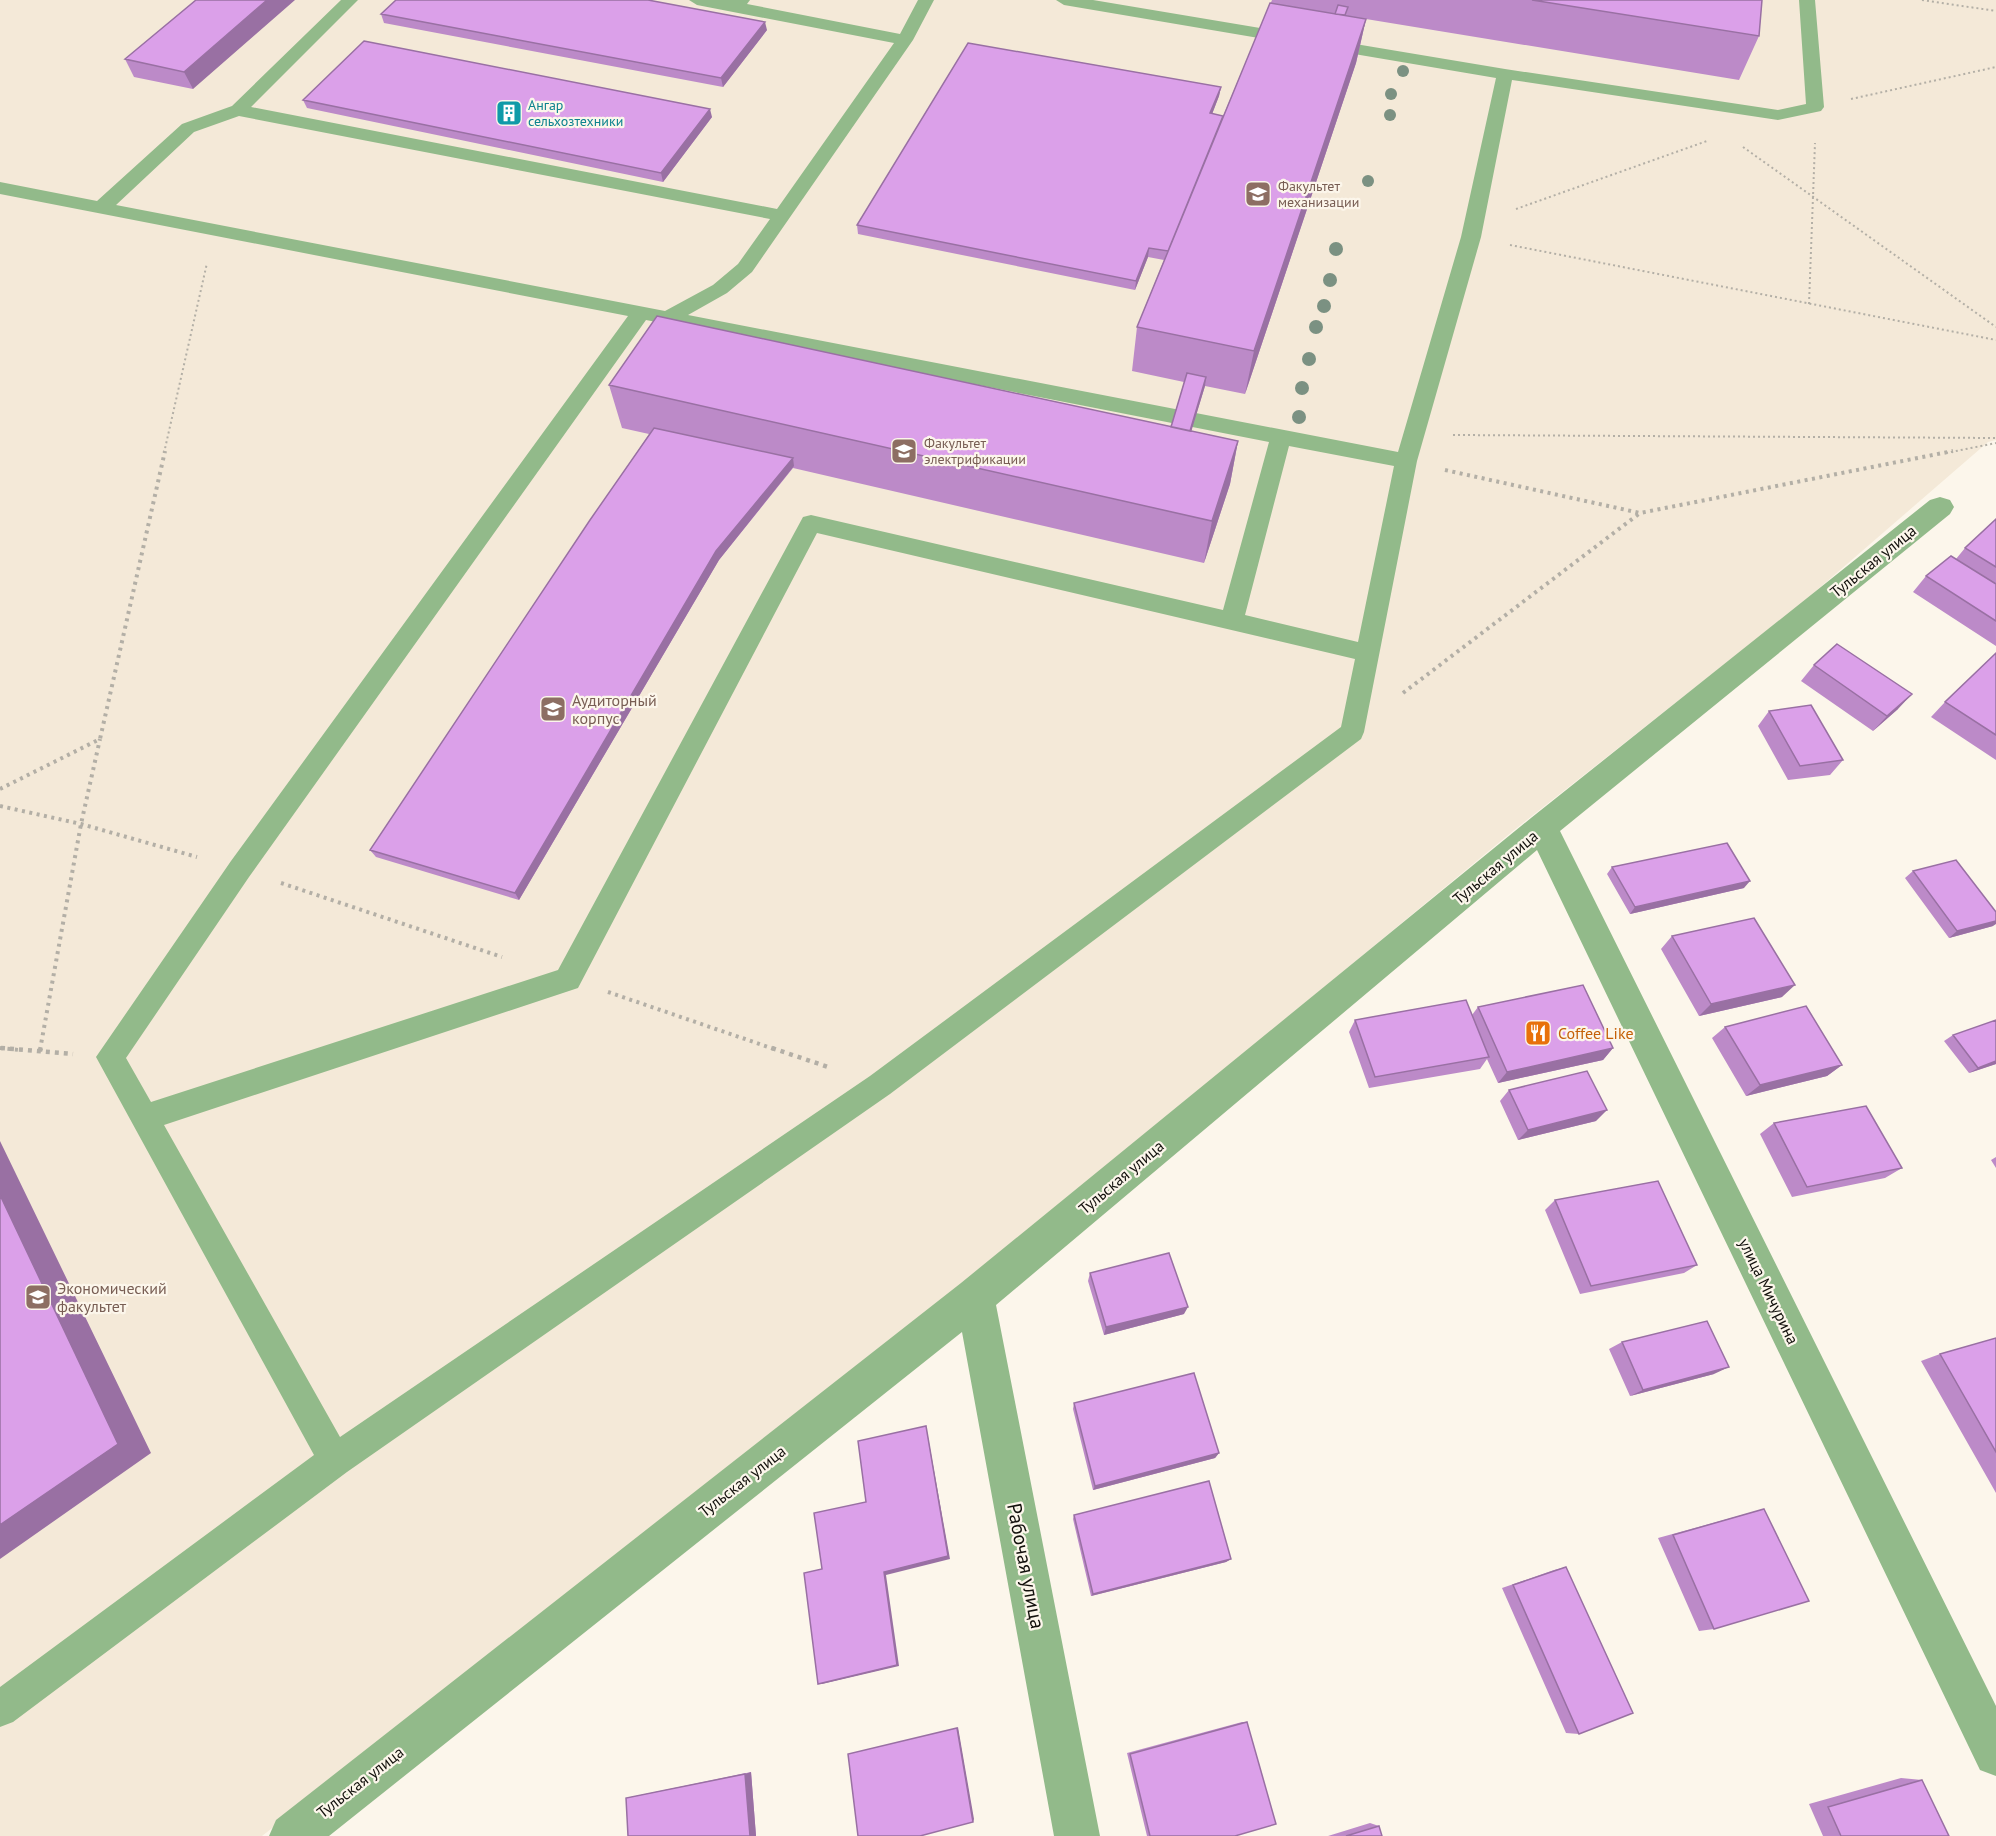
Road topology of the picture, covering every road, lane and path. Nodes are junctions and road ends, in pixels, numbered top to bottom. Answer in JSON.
{"nodes":[{"id":1,"x":350,"y":0,"type":"edge"},
{"id":2,"x":697,"y":0,"type":"edge"},
{"id":3,"x":926,"y":0,"type":"edge"},
{"id":4,"x":1064,"y":0,"type":"edge"},
{"id":5,"x":1807,"y":0,"type":"edge"},
{"id":6,"x":1922,"y":0,"type":"edge"},
{"id":7,"x":739,"y":4,"type":"edge"},
{"id":8,"x":1996,"y":11,"type":"edge"},
{"id":9,"x":905,"y":40,"type":"junction"},
{"id":10,"x":1996,"y":67,"type":"edge"},
{"id":11,"x":1505,"y":74,"type":"junction"},
{"id":12,"x":1815,"y":107,"type":"junction"},
{"id":13,"x":238,"y":110,"type":"junction"},
{"id":14,"x":1778,"y":115,"type":"junction"},
{"id":15,"x":1725,"y":134,"type":"junction"},
{"id":16,"x":0,"y":188,"type":"edge"},
{"id":17,"x":1815,"y":198,"type":"junction"},
{"id":18,"x":101,"y":208,"type":"junction"},
{"id":19,"x":782,"y":216,"type":"junction"},
{"id":20,"x":214,"y":230,"type":"junction"},
{"id":21,"x":1472,"y":231,"type":"junction"},
{"id":22,"x":1809,"y":304,"type":"junction"},
{"id":23,"x":653,"y":316,"type":"junction"},
{"id":24,"x":1996,"y":327,"type":"edge"},
{"id":25,"x":1996,"y":340,"type":"edge"},
{"id":26,"x":1414,"y":435,"type":"junction"},
{"id":27,"x":1281,"y":437,"type":"junction"},
{"id":28,"x":1996,"y":438,"type":"edge"},
{"id":29,"x":1996,"y":443,"type":"edge"},
{"id":30,"x":1406,"y":461,"type":"junction"},
{"id":31,"x":1940,"y":507,"type":"dead end"},
{"id":32,"x":1640,"y":513,"type":"junction"},
{"id":33,"x":1232,"y":621,"type":"junction"},
{"id":34,"x":1368,"y":653,"type":"junction"},
{"id":35,"x":1352,"y":732,"type":"junction"},
{"id":36,"x":100,"y":739,"type":"junction"},
{"id":37,"x":0,"y":789,"type":"edge"},
{"id":38,"x":0,"y":806,"type":"edge"},
{"id":39,"x":81,"y":824,"type":"junction"},
{"id":40,"x":1542,"y":827,"type":"junction"},
{"id":41,"x":240,"y":869,"type":"junction"},
{"id":42,"x":568,"y":979,"type":"junction"},
{"id":43,"x":0,"y":1048,"type":"edge"},
{"id":44,"x":40,"y":1051,"type":"junction"},
{"id":45,"x":110,"y":1057,"type":"junction"},
{"id":46,"x":880,"y":1085,"type":"junction"},
{"id":47,"x":145,"y":1118,"type":"junction"},
{"id":48,"x":975,"y":1297,"type":"junction"},
{"id":49,"x":335,"y":1460,"type":"junction"},
{"id":50,"x":0,"y":1709,"type":"edge"},
{"id":51,"x":1996,"y":1754,"type":"edge"},
{"id":52,"x":292,"y":1836,"type":"edge"},
{"id":53,"x":1077,"y":1836,"type":"edge"}],
"edges":[{"from":1,"to":13,"type":"lane"},
{"from":2,"to":7,"type":"lane"},
{"from":3,"to":9,"type":"lane"},
{"from":4,"to":11,"type":"lane"},
{"from":5,"to":12,"type":"lane"},
{"from":6,"to":8,"type":"path"},
{"from":7,"to":9,"type":"lane"},
{"from":9,"to":19,"type":"lane"},
{"from":10,"to":12,"type":"path"},
{"from":11,"to":14,"type":"lane"},
{"from":11,"to":21,"type":"lane"},
{"from":12,"to":14,"type":"lane"},
{"from":12,"to":17,"type":"path"},
{"from":13,"to":18,"type":"lane"},
{"from":13,"to":19,"type":"lane"},
{"from":14,"to":15,"type":"path"},
{"from":15,"to":17,"type":"path"},
{"from":15,"to":21,"type":"path"},
{"from":16,"to":18,"type":"lane"},
{"from":17,"to":22,"type":"path"},
{"from":17,"to":24,"type":"path"},
{"from":18,"to":20,"type":"lane"},
{"from":19,"to":23,"type":"lane"},
{"from":20,"to":23,"type":"lane"},
{"from":20,"to":36,"type":"path"},
{"from":21,"to":22,"type":"path"},
{"from":21,"to":26,"type":"lane"},
{"from":22,"to":25,"type":"path"},
{"from":23,"to":27,"type":"lane"},
{"from":23,"to":41,"type":"lane"},
{"from":26,"to":28,"type":"path"},
{"from":26,"to":30,"type":"lane"},
{"from":27,"to":30,"type":"lane"},
{"from":27,"to":33,"type":"lane"},
{"from":29,"to":32,"type":"path"},
{"from":30,"to":32,"type":"path"},
{"from":30,"to":34,"type":"lane"},
{"from":31,"to":40,"type":"street","name":"Тульская улица"},
{"from":32,"to":35,"type":"path"},
{"from":33,"to":34,"type":"lane"},
{"from":33,"to":42,"type":"lane"},
{"from":34,"to":35,"type":"lane"},
{"from":35,"to":46,"type":"lane"},
{"from":36,"to":37,"type":"path"},
{"from":36,"to":39,"type":"path"},
{"from":38,"to":39,"type":"path"},
{"from":39,"to":41,"type":"path"},
{"from":39,"to":44,"type":"path"},
{"from":40,"to":48,"type":"street","name":"Тульская улица"},
{"from":40,"to":51,"type":"street","name":"улица Мичурина"},
{"from":41,"to":42,"type":"path"},
{"from":41,"to":45,"type":"lane"},
{"from":42,"to":46,"type":"path"},
{"from":42,"to":47,"type":"lane"},
{"from":43,"to":44,"type":"path"},
{"from":44,"to":45,"type":"path"},
{"from":45,"to":47,"type":"lane"},
{"from":46,"to":49,"type":"lane"},
{"from":47,"to":49,"type":"lane"},
{"from":48,"to":52,"type":"street","name":"Тульская улица"},
{"from":48,"to":53,"type":"street","name":"Рабочая улица"},
{"from":49,"to":50,"type":"lane"}]}
